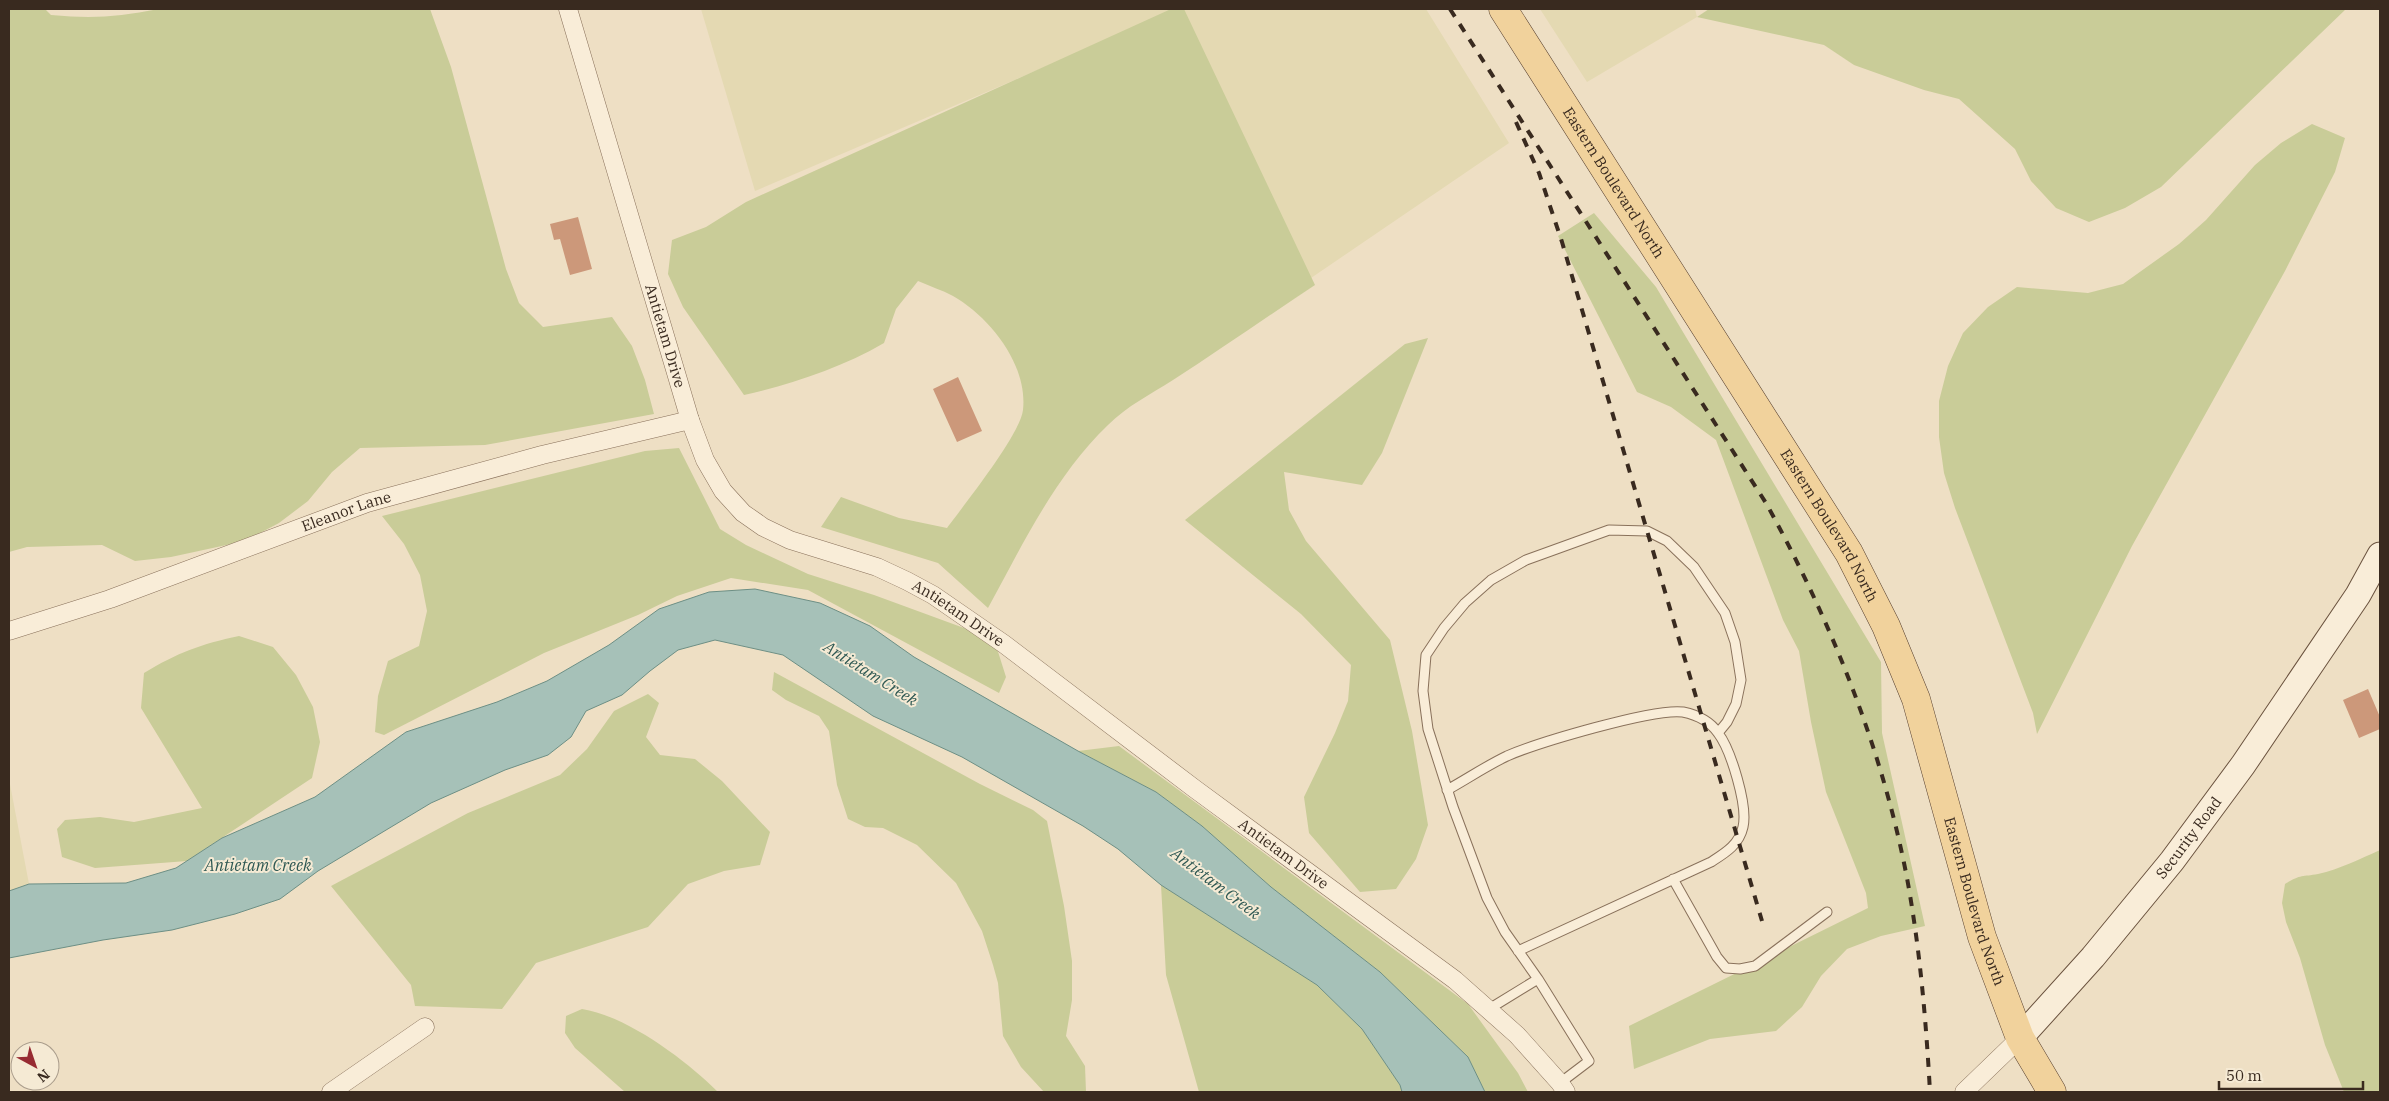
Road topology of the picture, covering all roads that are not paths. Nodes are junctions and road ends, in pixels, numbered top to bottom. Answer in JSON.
{"nodes":[{"id":1,"x":568,"y":9,"type":"edge"},
{"id":2,"x":1503,"y":9,"type":"edge"},
{"id":3,"x":690,"y":420,"type":"junction"},
{"id":4,"x":2380,"y":555,"type":"edge"},
{"id":5,"x":9,"y":631,"type":"edge"},
{"id":6,"x":1718,"y":733,"type":"junction"},
{"id":7,"x":1447,"y":790,"type":"junction"},
{"id":8,"x":1673,"y":879,"type":"junction"},
{"id":9,"x":1827,"y":912,"type":"dead end"},
{"id":10,"x":1518,"y":951,"type":"junction"},
{"id":11,"x":1538,"y":979,"type":"junction"},
{"id":12,"x":1489,"y":1009,"type":"junction"},
{"id":13,"x":425,"y":1027,"type":"dead end"},
{"id":14,"x":2020,"y":1038,"type":"junction"},
{"id":15,"x":1563,"y":1088,"type":"edge"},
{"id":16,"x":331,"y":1092,"type":"edge"},
{"id":17,"x":1964,"y":1092,"type":"edge"},
{"id":18,"x":2052,"y":1092,"type":"edge"}],
"edges":[{"from":1,"to":3,"type":"street","name":"Antietam Drive"},
{"from":2,"to":14,"type":"main road","name":"Eastern Boulevard North"},
{"from":3,"to":5,"type":"street","name":"Eleanor Lane"},
{"from":3,"to":12,"type":"street","name":"Antietam Drive"},
{"from":4,"to":14,"type":"street","name":"Security Road"},
{"from":6,"to":7,"type":"lane"},
{"from":6,"to":7,"type":"lane"},
{"from":6,"to":8,"type":"lane"},
{"from":7,"to":10,"type":"lane"},
{"from":8,"to":9,"type":"lane"},
{"from":8,"to":10,"type":"lane"},
{"from":10,"to":11,"type":"lane"},
{"from":11,"to":12,"type":"lane"},
{"from":11,"to":15,"type":"lane"},
{"from":12,"to":15,"type":"street","name":"Antietam Drive"},
{"from":13,"to":16,"type":"street"},
{"from":14,"to":17,"type":"street","name":"Security Road"},
{"from":14,"to":18,"type":"main road","name":"Eastern Boulevard North"}]}
